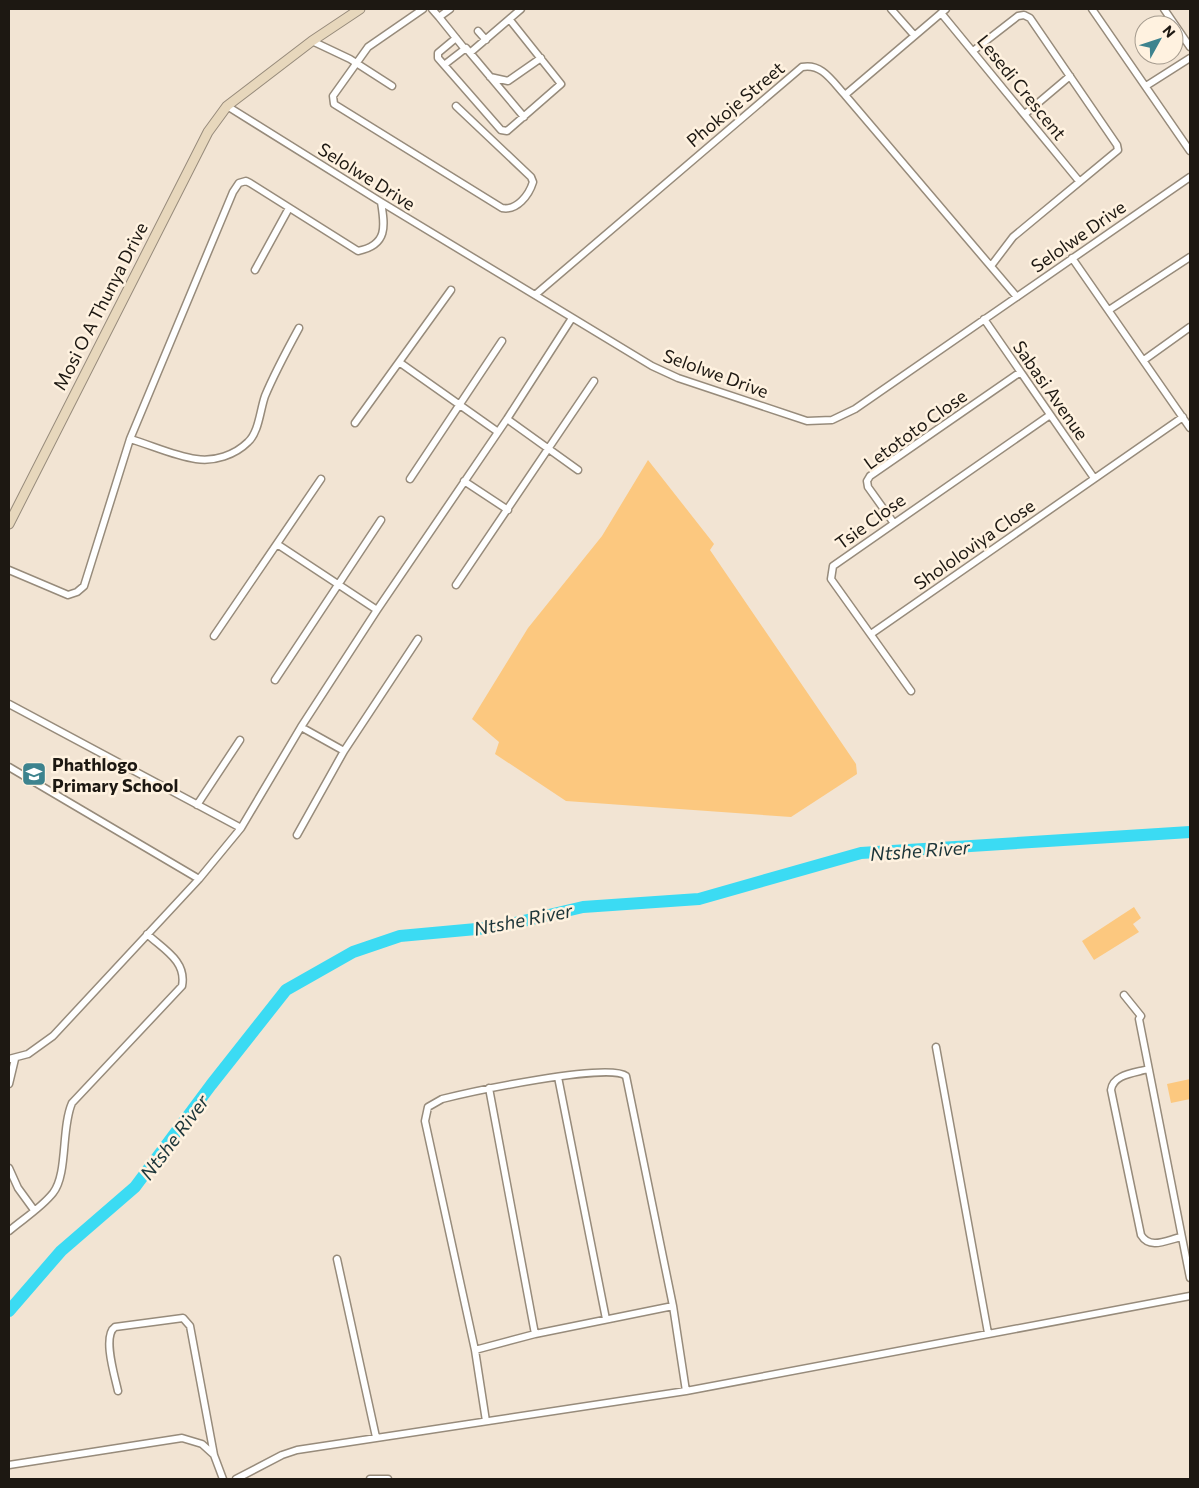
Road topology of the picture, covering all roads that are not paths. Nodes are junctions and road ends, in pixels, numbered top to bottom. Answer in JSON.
{"nodes":[{"id":1,"x":360,"y":9,"type":"edge"},
{"id":2,"x":423,"y":9,"type":"edge"},
{"id":3,"x":432,"y":9,"type":"edge"},
{"id":4,"x":450,"y":9,"type":"edge"},
{"id":5,"x":521,"y":9,"type":"edge"},
{"id":6,"x":891,"y":9,"type":"edge"},
{"id":7,"x":1092,"y":9,"type":"edge"},
{"id":8,"x":1164,"y":9,"type":"edge"},
{"id":9,"x":944,"y":11,"type":"edge"},
{"id":10,"x":439,"y":17,"type":"junction"},
{"id":11,"x":510,"y":20,"type":"junction"},
{"id":12,"x":478,"y":31,"type":"dead end"},
{"id":13,"x":914,"y":35,"type":"junction"},
{"id":14,"x":456,"y":38,"type":"junction"},
{"id":15,"x":486,"y":40,"type":"junction"},
{"id":16,"x":312,"y":41,"type":"junction"},
{"id":17,"x":1190,"y":47,"type":"edge"},
{"id":18,"x":468,"y":50,"type":"junction"},
{"id":19,"x":973,"y":51,"type":"junction"},
{"id":20,"x":541,"y":58,"type":"junction"},
{"id":21,"x":1190,"y":58,"type":"edge"},
{"id":22,"x":356,"y":64,"type":"junction"},
{"id":23,"x":444,"y":65,"type":"junction"},
{"id":24,"x":1070,"y":76,"type":"junction"},
{"id":25,"x":490,"y":77,"type":"junction"},
{"id":26,"x":392,"y":86,"type":"dead end"},
{"id":27,"x":1146,"y":86,"type":"junction"},
{"id":28,"x":845,"y":95,"type":"junction"},
{"id":29,"x":227,"y":106,"type":"junction"},
{"id":30,"x":456,"y":106,"type":"dead end"},
{"id":31,"x":1026,"y":114,"type":"junction"},
{"id":32,"x":524,"y":117,"type":"junction"},
{"id":33,"x":1190,"y":151,"type":"edge"},
{"id":34,"x":1190,"y":176,"type":"edge"},
{"id":35,"x":1079,"y":181,"type":"junction"},
{"id":36,"x":380,"y":202,"type":"junction"},
{"id":37,"x":290,"y":208,"type":"junction"},
{"id":38,"x":1190,"y":256,"type":"edge"},
{"id":39,"x":1072,"y":258,"type":"junction"},
{"id":40,"x":991,"y":266,"type":"junction"},
{"id":41,"x":255,"y":270,"type":"dead end"},
{"id":42,"x":451,"y":290,"type":"dead end"},
{"id":43,"x":535,"y":295,"type":"junction"},
{"id":44,"x":1017,"y":297,"type":"junction"},
{"id":45,"x":1109,"y":310,"type":"junction"},
{"id":46,"x":572,"y":318,"type":"junction"},
{"id":47,"x":984,"y":320,"type":"junction"},
{"id":48,"x":299,"y":328,"type":"dead end"},
{"id":49,"x":1190,"y":328,"type":"edge"},
{"id":50,"x":502,"y":341,"type":"dead end"},
{"id":51,"x":1144,"y":360,"type":"junction"},
{"id":52,"x":399,"y":362,"type":"junction"},
{"id":53,"x":1019,"y":373,"type":"junction"},
{"id":54,"x":594,"y":381,"type":"dead end"},
{"id":55,"x":459,"y":405,"type":"junction"},
{"id":56,"x":1050,"y":415,"type":"junction"},
{"id":57,"x":1183,"y":417,"type":"junction"},
{"id":58,"x":506,"y":419,"type":"junction"},
{"id":59,"x":355,"y":424,"type":"dead end"},
{"id":60,"x":1190,"y":428,"type":"edge"},
{"id":61,"x":498,"y":432,"type":"junction"},
{"id":62,"x":130,"y":438,"type":"junction"},
{"id":63,"x":547,"y":448,"type":"junction"},
{"id":64,"x":578,"y":470,"type":"dead end"},
{"id":65,"x":1094,"y":478,"type":"junction"},
{"id":66,"x":321,"y":479,"type":"dead end"},
{"id":67,"x":410,"y":479,"type":"dead end"},
{"id":68,"x":464,"y":481,"type":"junction"},
{"id":69,"x":508,"y":510,"type":"junction"},
{"id":70,"x":382,"y":520,"type":"dead end"},
{"id":71,"x":893,"y":522,"type":"junction"},
{"id":72,"x":9,"y":524,"type":"edge"},
{"id":73,"x":277,"y":544,"type":"junction"},
{"id":74,"x":9,"y":570,"type":"edge"},
{"id":75,"x":337,"y":584,"type":"junction"},
{"id":76,"x":456,"y":585,"type":"dead end"},
{"id":77,"x":377,"y":610,"type":"junction"},
{"id":78,"x":871,"y":634,"type":"junction"},
{"id":79,"x":214,"y":636,"type":"dead end"},
{"id":80,"x":418,"y":639,"type":"dead end"},
{"id":81,"x":275,"y":680,"type":"dead end"},
{"id":82,"x":911,"y":691,"type":"dead end"},
{"id":83,"x":9,"y":704,"type":"edge"},
{"id":84,"x":301,"y":727,"type":"junction"},
{"id":85,"x":240,"y":740,"type":"dead end"},
{"id":86,"x":344,"y":751,"type":"junction"},
{"id":87,"x":9,"y":767,"type":"edge"},
{"id":88,"x":197,"y":805,"type":"junction"},
{"id":89,"x":241,"y":828,"type":"junction"},
{"id":90,"x":297,"y":835,"type":"dead end"},
{"id":91,"x":199,"y":879,"type":"junction"},
{"id":92,"x":147,"y":934,"type":"junction"},
{"id":93,"x":1124,"y":995,"type":"dead end"},
{"id":94,"x":936,"y":1047,"type":"dead end"},
{"id":95,"x":12,"y":1059,"type":"edge"},
{"id":96,"x":1148,"y":1069,"type":"junction"},
{"id":97,"x":558,"y":1077,"type":"junction"},
{"id":98,"x":9,"y":1084,"type":"edge"},
{"id":99,"x":488,"y":1088,"type":"junction"},
{"id":100,"x":9,"y":1168,"type":"edge"},
{"id":101,"x":34,"y":1210,"type":"junction"},
{"id":102,"x":9,"y":1231,"type":"edge"},
{"id":103,"x":1181,"y":1237,"type":"junction"},
{"id":104,"x":337,"y":1258,"type":"dead end"},
{"id":105,"x":1190,"y":1278,"type":"edge"},
{"id":106,"x":1190,"y":1296,"type":"edge"},
{"id":107,"x":673,"y":1306,"type":"junction"},
{"id":108,"x":606,"y":1319,"type":"junction"},
{"id":109,"x":988,"y":1333,"type":"junction"},
{"id":110,"x":535,"y":1334,"type":"junction"},
{"id":111,"x":475,"y":1350,"type":"junction"},
{"id":112,"x":118,"y":1391,"type":"dead end"},
{"id":113,"x":686,"y":1391,"type":"junction"},
{"id":114,"x":486,"y":1421,"type":"junction"},
{"id":115,"x":376,"y":1437,"type":"junction"},
{"id":116,"x":214,"y":1455,"type":"junction"},
{"id":117,"x":9,"y":1465,"type":"edge"},
{"id":118,"x":223,"y":1479,"type":"edge"},
{"id":119,"x":236,"y":1479,"type":"edge"},
{"id":120,"x":370,"y":1479,"type":"edge"},
{"id":121,"x":388,"y":1479,"type":"edge"}],
"edges":[{"from":1,"to":16,"type":"street","name":"Mosi O A Thunya Drive"},
{"from":2,"to":22,"type":"street"},
{"from":3,"to":10,"type":"street"},
{"from":4,"to":10,"type":"street"},
{"from":5,"to":11,"type":"street"},
{"from":6,"to":13,"type":"street"},
{"from":7,"to":27,"type":"street"},
{"from":8,"to":17,"type":"street"},
{"from":9,"to":13,"type":"street"},
{"from":9,"to":19,"type":"street","name":"Lesedi Crescent"},
{"from":10,"to":14,"type":"street"},
{"from":11,"to":15,"type":"street"},
{"from":11,"to":20,"type":"street"},
{"from":12,"to":15,"type":"street"},
{"from":13,"to":28,"type":"street"},
{"from":14,"to":18,"type":"street"},
{"from":14,"to":23,"type":"street"},
{"from":15,"to":18,"type":"street"},
{"from":16,"to":22,"type":"street"},
{"from":16,"to":29,"type":"street","name":"Mosi O A Thunya Drive"},
{"from":18,"to":23,"type":"street"},
{"from":18,"to":25,"type":"street"},
{"from":19,"to":24,"type":"street"},
{"from":19,"to":31,"type":"street","name":"Lesedi Crescent"},
{"from":20,"to":25,"type":"street"},
{"from":20,"to":32,"type":"street"},
{"from":21,"to":27,"type":"street"},
{"from":22,"to":26,"type":"street"},
{"from":22,"to":30,"type":"street"},
{"from":23,"to":32,"type":"street"},
{"from":24,"to":31,"type":"street"},
{"from":24,"to":35,"type":"street"},
{"from":25,"to":32,"type":"street"},
{"from":27,"to":33,"type":"street"},
{"from":28,"to":40,"type":"street","name":"Phokoje Street"},
{"from":28,"to":43,"type":"street","name":"Phokoje Street"},
{"from":29,"to":36,"type":"street","name":"Selolwe Drive"},
{"from":29,"to":72,"type":"street","name":"Mosi O A Thunya Drive"},
{"from":31,"to":35,"type":"street","name":"Lesedi Crescent"},
{"from":34,"to":39,"type":"street","name":"Selolwe Drive"},
{"from":35,"to":40,"type":"street"},
{"from":36,"to":37,"type":"street"},
{"from":36,"to":43,"type":"street","name":"Selolwe Drive"},
{"from":37,"to":41,"type":"street"},
{"from":37,"to":62,"type":"street"},
{"from":38,"to":45,"type":"street"},
{"from":39,"to":44,"type":"street","name":"Selolwe Drive"},
{"from":39,"to":45,"type":"street"},
{"from":40,"to":44,"type":"street","name":"Phokoje Street"},
{"from":42,"to":52,"type":"street"},
{"from":43,"to":46,"type":"street","name":"Selolwe Drive"},
{"from":44,"to":47,"type":"street","name":"Selolwe Drive"},
{"from":45,"to":51,"type":"street"},
{"from":46,"to":47,"type":"street","name":"Selolwe Drive"},
{"from":46,"to":58,"type":"street"},
{"from":47,"to":53,"type":"street","name":"Sabasi Avenue"},
{"from":48,"to":62,"type":"street"},
{"from":49,"to":51,"type":"street"},
{"from":50,"to":55,"type":"street"},
{"from":51,"to":57,"type":"street"},
{"from":52,"to":55,"type":"street"},
{"from":52,"to":59,"type":"street"},
{"from":53,"to":56,"type":"street","name":"Sabasi Avenue"},
{"from":53,"to":71,"type":"street","name":"Letototo Close"},
{"from":54,"to":63,"type":"street"},
{"from":55,"to":61,"type":"street"},
{"from":55,"to":67,"type":"street"},
{"from":56,"to":65,"type":"street","name":"Sabasi Avenue"},
{"from":56,"to":71,"type":"street","name":"Tsie Close"},
{"from":57,"to":60,"type":"street"},
{"from":57,"to":65,"type":"street","name":"Shololoviya Close"},
{"from":58,"to":61,"type":"street"},
{"from":58,"to":63,"type":"street"},
{"from":61,"to":68,"type":"street"},
{"from":62,"to":74,"type":"street"},
{"from":63,"to":64,"type":"street"},
{"from":63,"to":69,"type":"street"},
{"from":65,"to":78,"type":"street","name":"Shololoviya Close"},
{"from":66,"to":73,"type":"street"},
{"from":68,"to":69,"type":"street"},
{"from":68,"to":77,"type":"street"},
{"from":69,"to":76,"type":"street"},
{"from":70,"to":75,"type":"street"},
{"from":71,"to":78,"type":"street","name":"Tsie Close"},
{"from":73,"to":75,"type":"street"},
{"from":73,"to":79,"type":"street"},
{"from":75,"to":77,"type":"street"},
{"from":75,"to":81,"type":"street"},
{"from":77,"to":84,"type":"street"},
{"from":78,"to":82,"type":"street","name":"Tsie Close"},
{"from":80,"to":86,"type":"street"},
{"from":83,"to":88,"type":"street"},
{"from":84,"to":86,"type":"street"},
{"from":84,"to":89,"type":"street"},
{"from":85,"to":88,"type":"street"},
{"from":86,"to":90,"type":"street"},
{"from":87,"to":91,"type":"street"},
{"from":88,"to":89,"type":"street"},
{"from":89,"to":91,"type":"street"},
{"from":91,"to":92,"type":"street"},
{"from":92,"to":95,"type":"street"},
{"from":92,"to":101,"type":"street"},
{"from":93,"to":96,"type":"street"},
{"from":94,"to":109,"type":"street"},
{"from":95,"to":98,"type":"street"},
{"from":96,"to":103,"type":"street"},
{"from":96,"to":103,"type":"street"},
{"from":97,"to":99,"type":"street"},
{"from":97,"to":107,"type":"street"},
{"from":97,"to":108,"type":"street"},
{"from":99,"to":110,"type":"street"},
{"from":99,"to":111,"type":"street"},
{"from":100,"to":101,"type":"street"},
{"from":101,"to":102,"type":"street"},
{"from":103,"to":105,"type":"street"},
{"from":104,"to":115,"type":"street"},
{"from":106,"to":109,"type":"street"},
{"from":107,"to":108,"type":"street"},
{"from":107,"to":113,"type":"street"},
{"from":108,"to":110,"type":"street"},
{"from":109,"to":113,"type":"street"},
{"from":110,"to":111,"type":"street"},
{"from":111,"to":114,"type":"street"},
{"from":112,"to":116,"type":"street"},
{"from":113,"to":114,"type":"street"},
{"from":114,"to":115,"type":"street"},
{"from":115,"to":119,"type":"street"},
{"from":116,"to":117,"type":"street"},
{"from":116,"to":118,"type":"street"},
{"from":120,"to":121,"type":"street"}]}
